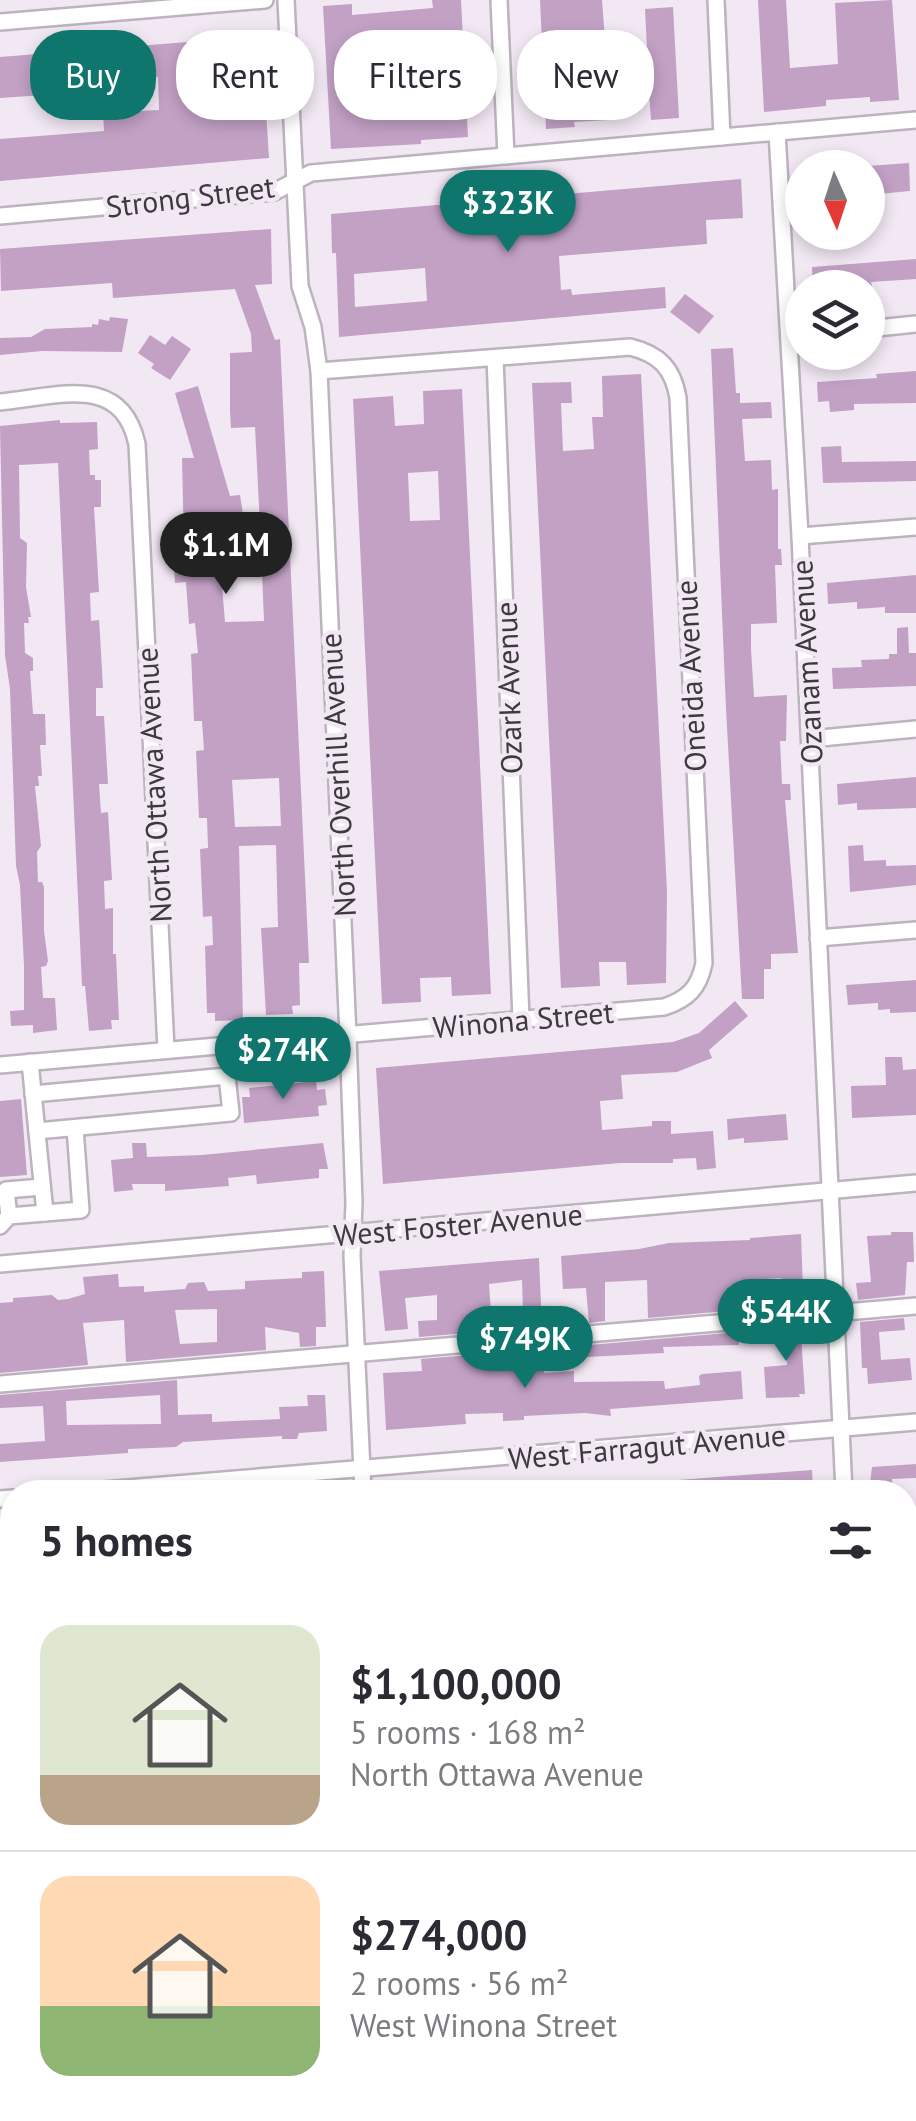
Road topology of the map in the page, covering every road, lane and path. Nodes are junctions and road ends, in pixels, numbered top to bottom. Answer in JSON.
{"nodes":[{"id":1,"x":264,"y":0,"type":"edge"},
{"id":2,"x":286,"y":0,"type":"edge"},
{"id":3,"x":499,"y":0,"type":"edge"},
{"id":4,"x":716,"y":0,"type":"edge"},
{"id":5,"x":0,"y":22,"type":"edge"},
{"id":6,"x":916,"y":120,"type":"edge"},
{"id":7,"x":777,"y":132,"type":"junction"},
{"id":8,"x":722,"y":137,"type":"junction"},
{"id":9,"x":506,"y":156,"type":"junction"},
{"id":10,"x":294,"y":181,"type":"junction"},
{"id":11,"x":0,"y":216,"type":"edge"},
{"id":12,"x":790,"y":270,"type":"edge"},
{"id":13,"x":916,"y":324,"type":"edge"},
{"id":14,"x":885,"y":327,"type":"edge"},
{"id":15,"x":495,"y":358,"type":"junction"},
{"id":16,"x":797,"y":370,"type":"edge"},
{"id":17,"x":319,"y":371,"type":"junction"},
{"id":18,"x":0,"y":402,"type":"edge"},
{"id":19,"x":916,"y":526,"type":"edge"},
{"id":20,"x":800,"y":536,"type":"junction"},
{"id":21,"x":916,"y":730,"type":"edge"},
{"id":22,"x":810,"y":738,"type":"junction"},
{"id":23,"x":916,"y":930,"type":"edge"},
{"id":24,"x":818,"y":938,"type":"junction"},
{"id":25,"x":694,"y":990,"type":"joint"},
{"id":26,"x":521,"y":1019,"type":"junction"},
{"id":27,"x":348,"y":1036,"type":"junction"},
{"id":28,"x":166,"y":1050,"type":"junction"},
{"id":29,"x":30,"y":1062,"type":"junction"},
{"id":30,"x":0,"y":1065,"type":"edge"},
{"id":31,"x":33,"y":1094,"type":"junction"},
{"id":32,"x":75,"y":1128,"type":"junction"},
{"id":33,"x":37,"y":1132,"type":"junction"},
{"id":34,"x":916,"y":1184,"type":"edge"},
{"id":35,"x":42,"y":1187,"type":"junction"},
{"id":36,"x":830,"y":1191,"type":"junction"},
{"id":37,"x":45,"y":1213,"type":"junction"},
{"id":38,"x":4,"y":1221,"type":"edge"},
{"id":39,"x":353,"y":1233,"type":"junction"},
{"id":40,"x":0,"y":1264,"type":"edge"},
{"id":41,"x":916,"y":1306,"type":"edge"},
{"id":42,"x":836,"y":1313,"type":"junction"},
{"id":43,"x":357,"y":1352,"type":"junction"},
{"id":44,"x":0,"y":1384,"type":"edge"},
{"id":45,"x":916,"y":1422,"type":"edge"},
{"id":46,"x":841,"y":1430,"type":"junction"},
{"id":47,"x":362,"y":1471,"type":"junction"},
{"id":48,"x":241,"y":1480,"type":"edge"},
{"id":49,"x":362,"y":1480,"type":"edge"},
{"id":50,"x":843,"y":1480,"type":"edge"}],
"edges":[{"from":1,"to":5,"type":"street"},
{"from":2,"to":10,"type":"street","name":"North Overhill Avenue"},
{"from":3,"to":9,"type":"street"},
{"from":4,"to":8,"type":"street"},
{"from":6,"to":7,"type":"street","name":"Strong Street"},
{"from":7,"to":8,"type":"street","name":"Strong Street"},
{"from":7,"to":12,"type":"street","name":"Ozanam Avenue"},
{"from":8,"to":9,"type":"street","name":"Strong Street"},
{"from":9,"to":10,"type":"street","name":"Strong Street"},
{"from":10,"to":11,"type":"street","name":"Strong Street"},
{"from":10,"to":17,"type":"street","name":"North Overhill Avenue"},
{"from":13,"to":14,"type":"street"},
{"from":15,"to":17,"type":"street"},
{"from":15,"to":25,"type":"street","name":"Oneida Avenue"},
{"from":15,"to":26,"type":"street","name":"Ozark Avenue"},
{"from":16,"to":20,"type":"street","name":"Ozanam Avenue"},
{"from":17,"to":27,"type":"street","name":"North Overhill Avenue"},
{"from":18,"to":28,"type":"street","name":"North Ottawa Avenue"},
{"from":19,"to":20,"type":"street"},
{"from":20,"to":22,"type":"street","name":"Ozanam Avenue"},
{"from":21,"to":22,"type":"street"},
{"from":22,"to":24,"type":"street","name":"Ozanam Avenue"},
{"from":23,"to":24,"type":"street"},
{"from":24,"to":36,"type":"street","name":"Ozanam Avenue"},
{"from":25,"to":26,"type":"street","name":"Winona Street"},
{"from":26,"to":27,"type":"street","name":"Winona Street"},
{"from":27,"to":28,"type":"street","name":"Winona Street"},
{"from":27,"to":39,"type":"street","name":"North Overhill Avenue"},
{"from":28,"to":29,"type":"street","name":"Winona Street"},
{"from":29,"to":30,"type":"street","name":"Winona Street"},
{"from":29,"to":31,"type":"street"},
{"from":31,"to":32,"type":"street"},
{"from":31,"to":33,"type":"street"},
{"from":32,"to":33,"type":"street"},
{"from":32,"to":37,"type":"street"},
{"from":33,"to":35,"type":"street"},
{"from":34,"to":36,"type":"street","name":"West Foster Avenue"},
{"from":35,"to":37,"type":"street"},
{"from":35,"to":38,"type":"street"},
{"from":36,"to":39,"type":"street","name":"West Foster Avenue"},
{"from":36,"to":42,"type":"street","name":"Ozanam Avenue"},
{"from":37,"to":38,"type":"street"},
{"from":39,"to":40,"type":"street","name":"West Foster Avenue"},
{"from":39,"to":43,"type":"street","name":"North Overhill Avenue"},
{"from":41,"to":42,"type":"street"},
{"from":42,"to":43,"type":"street"},
{"from":42,"to":46,"type":"street","name":"Ozanam Avenue"},
{"from":43,"to":44,"type":"street"},
{"from":43,"to":47,"type":"street","name":"North Overhill Avenue"},
{"from":45,"to":46,"type":"street","name":"West Farragut Avenue"},
{"from":46,"to":47,"type":"street","name":"West Farragut Avenue"},
{"from":46,"to":50,"type":"street","name":"Ozanam Avenue"},
{"from":47,"to":48,"type":"street","name":"West Farragut Avenue"},
{"from":47,"to":49,"type":"street","name":"North Overhill Avenue"}]}
